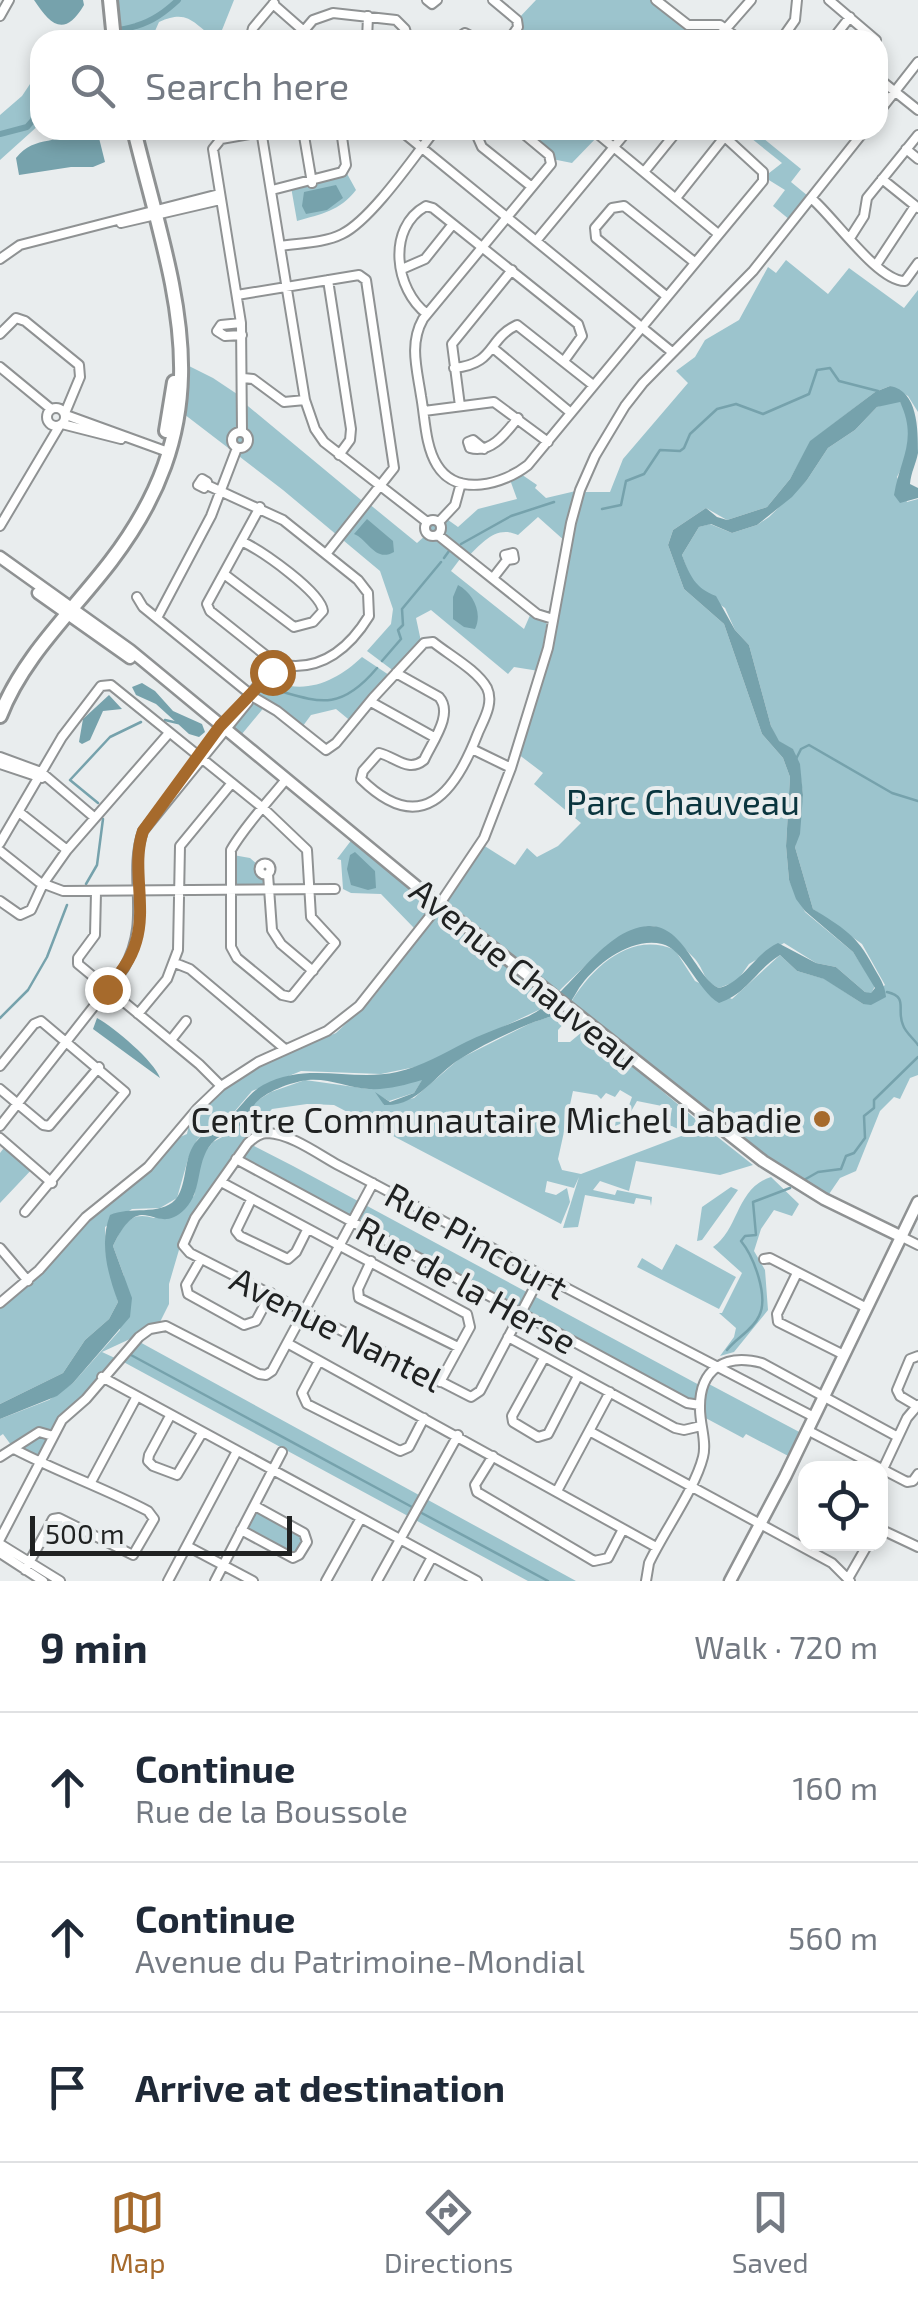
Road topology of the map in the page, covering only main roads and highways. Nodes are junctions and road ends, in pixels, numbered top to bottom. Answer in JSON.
{"nodes":[{"id":1,"x":107,"y":0,"type":"edge"},
{"id":2,"x":110,"y":30,"type":"edge"},
{"id":3,"x":129,"y":140,"type":"edge"},
{"id":4,"x":136,"y":140,"type":"edge"},
{"id":5,"x":151,"y":213,"type":"junction"},
{"id":6,"x":0,"y":560,"type":"edge"},
{"id":7,"x":66,"y":610,"type":"junction"},
{"id":8,"x":0,"y":695,"type":"edge"},
{"id":9,"x":0,"y":716,"type":"edge"},
{"id":10,"x":918,"y":1202,"type":"edge"},
{"id":11,"x":902,"y":1237,"type":"junction"},
{"id":12,"x":730,"y":1581,"type":"edge"}],
"edges":[{"from":1,"to":2,"type":"highway"},
{"from":3,"to":5,"type":"highway"},
{"from":4,"to":5,"type":"highway"},
{"from":5,"to":7,"type":"highway"},
{"from":6,"to":7,"type":"main road","name":"Avenue Chauveau"},
{"from":7,"to":8,"type":"highway"},
{"from":7,"to":9,"type":"highway"},
{"from":7,"to":11,"type":"main road","name":"Avenue Chauveau"},
{"from":10,"to":11,"type":"main road"},
{"from":11,"to":12,"type":"main road"}]}
